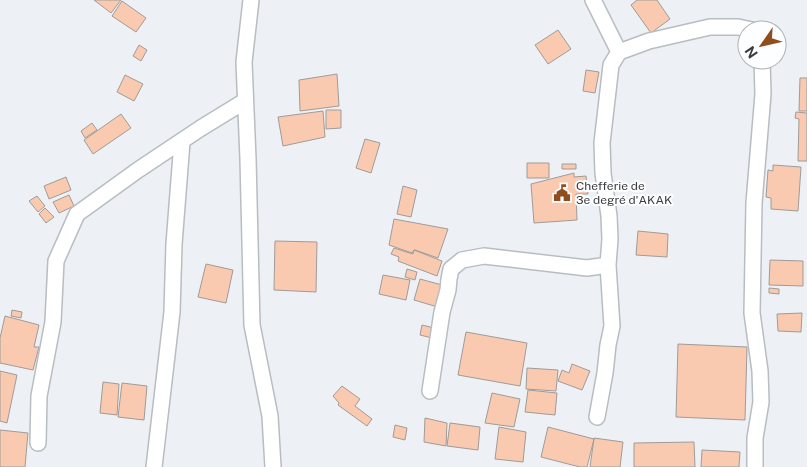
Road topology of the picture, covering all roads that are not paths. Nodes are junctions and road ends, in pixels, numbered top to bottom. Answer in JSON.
{"nodes":[{"id":1,"x":251,"y":0,"type":"edge"},
{"id":2,"x":593,"y":0,"type":"edge"},
{"id":3,"x":737,"y":27,"type":"edge"},
{"id":4,"x":619,"y":52,"type":"junction"},
{"id":5,"x":762,"y":70,"type":"edge"},
{"id":6,"x":245,"y":101,"type":"junction"},
{"id":7,"x":182,"y":142,"type":"junction"},
{"id":8,"x":608,"y":265,"type":"junction"},
{"id":9,"x":430,"y":390,"type":"dead end"},
{"id":10,"x":597,"y":417,"type":"dead end"},
{"id":11,"x":38,"y":443,"type":"dead end"},
{"id":12,"x":154,"y":467,"type":"edge"},
{"id":13,"x":273,"y":467,"type":"edge"},
{"id":14,"x":755,"y":467,"type":"edge"}],
"edges":[{"from":1,"to":6,"type":"street"},
{"from":2,"to":4,"type":"street"},
{"from":3,"to":4,"type":"street"},
{"from":4,"to":8,"type":"street"},
{"from":5,"to":14,"type":"street"},
{"from":6,"to":7,"type":"street"},
{"from":6,"to":13,"type":"street"},
{"from":7,"to":11,"type":"street"},
{"from":7,"to":12,"type":"street"},
{"from":8,"to":9,"type":"street"},
{"from":8,"to":10,"type":"street"}]}
